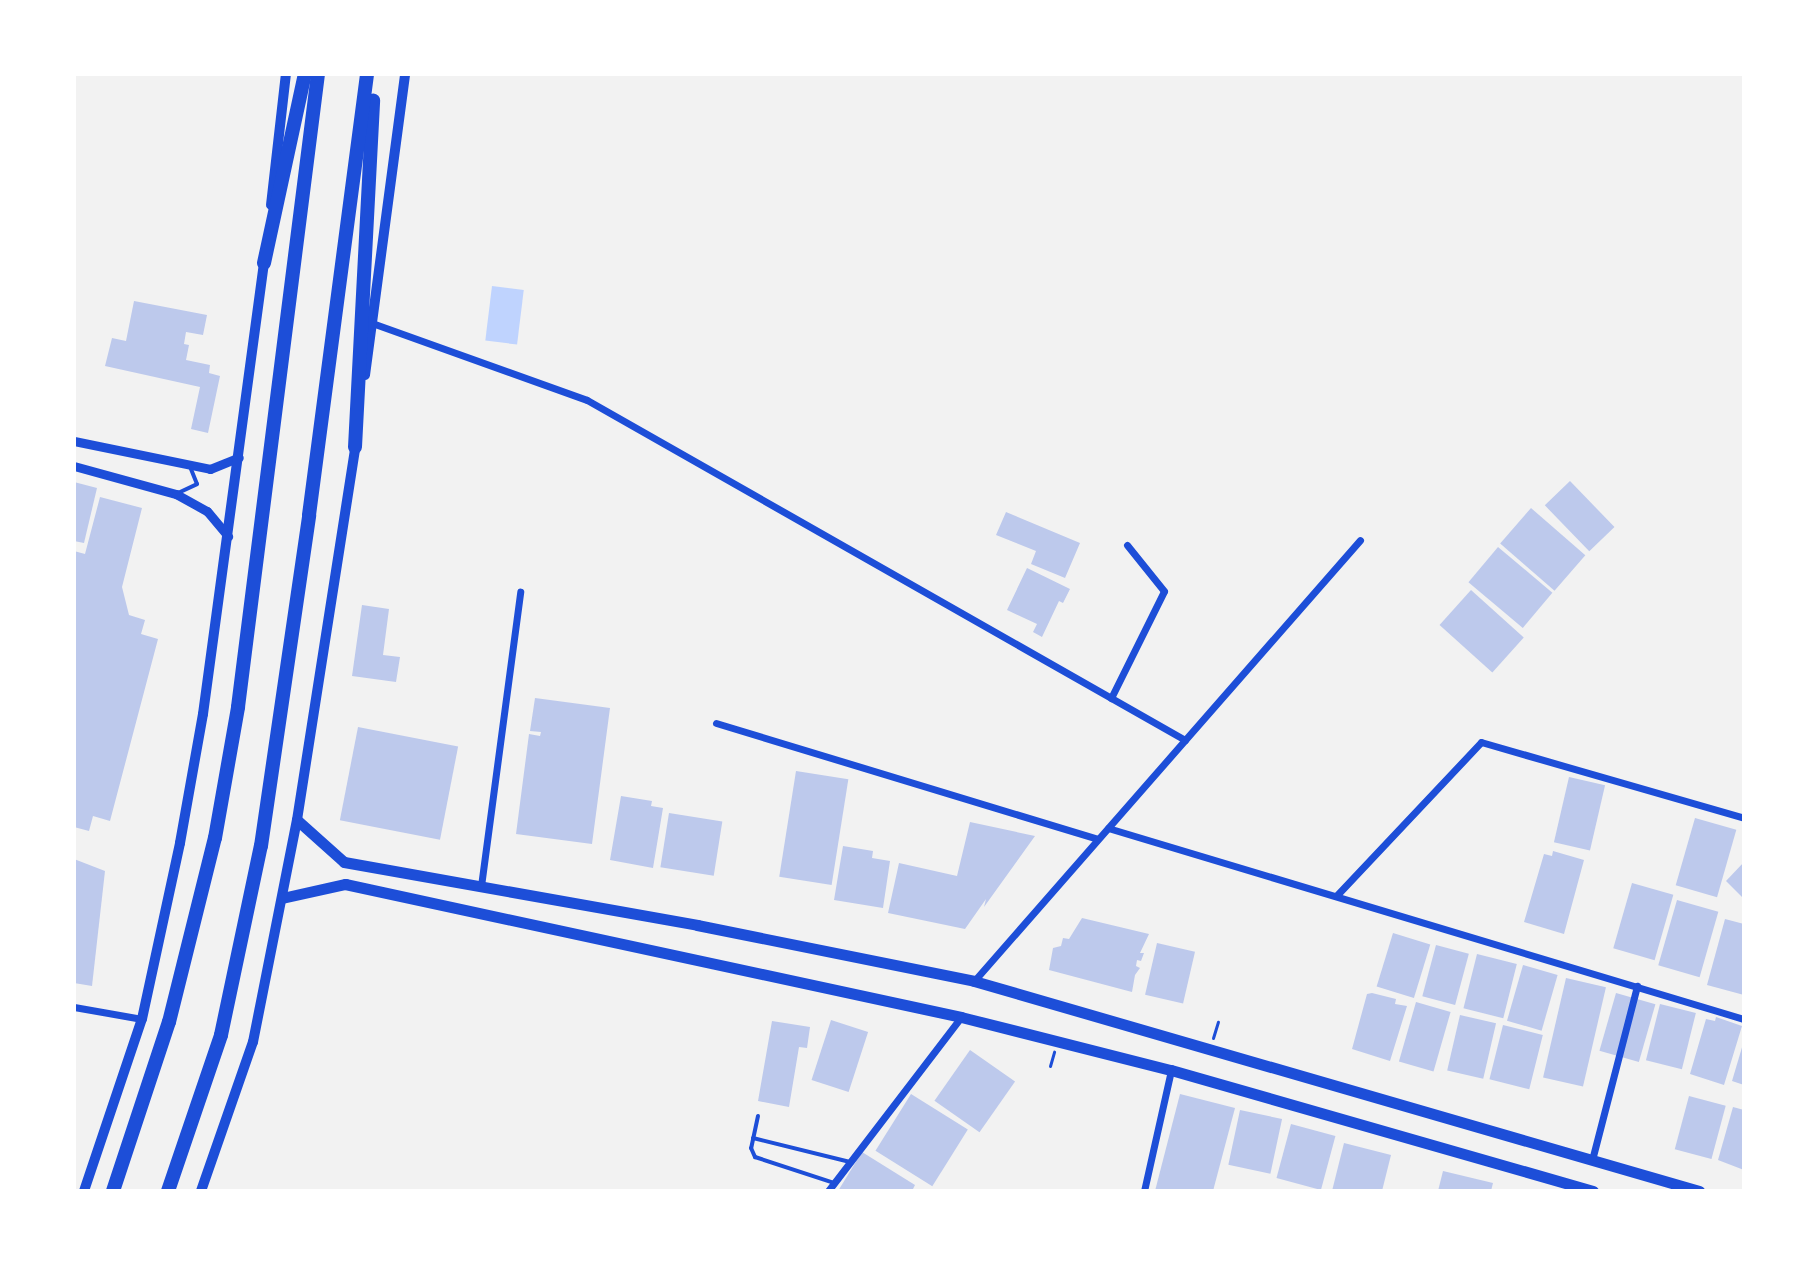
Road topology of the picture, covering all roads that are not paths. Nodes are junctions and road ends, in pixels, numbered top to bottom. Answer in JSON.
{"nodes":[{"id":1,"x":286,"y":74,"type":"edge"},
{"id":2,"x":305,"y":74,"type":"edge"},
{"id":3,"x":318,"y":74,"type":"edge"},
{"id":4,"x":367,"y":74,"type":"edge"},
{"id":5,"x":374,"y":74,"type":"edge"},
{"id":6,"x":405,"y":74,"type":"edge"},
{"id":7,"x":264,"y":263,"type":"junction"},
{"id":8,"x":372,"y":323,"type":"junction"},
{"id":9,"x":74,"y":441,"type":"edge"},
{"id":10,"x":355,"y":447,"type":"junction"},
{"id":11,"x":239,"y":457,"type":"junction"},
{"id":12,"x":74,"y":466,"type":"edge"},
{"id":13,"x":189,"y":466,"type":"junction"},
{"id":14,"x":176,"y":494,"type":"junction"},
{"id":15,"x":228,"y":536,"type":"junction"},
{"id":16,"x":1360,"y":540,"type":"dead end"},
{"id":17,"x":1127,"y":545,"type":"dead end"},
{"id":18,"x":520,"y":592,"type":"dead end"},
{"id":19,"x":1111,"y":698,"type":"junction"},
{"id":20,"x":716,"y":723,"type":"dead end"},
{"id":21,"x":1185,"y":740,"type":"junction"},
{"id":22,"x":1744,"y":818,"type":"edge"},
{"id":23,"x":297,"y":820,"type":"junction"},
{"id":24,"x":1108,"y":828,"type":"junction"},
{"id":25,"x":1097,"y":839,"type":"junction"},
{"id":26,"x":481,"y":886,"type":"junction"},
{"id":27,"x":1337,"y":895,"type":"junction"},
{"id":28,"x":282,"y":898,"type":"junction"},
{"id":29,"x":974,"y":981,"type":"junction"},
{"id":30,"x":1637,"y":986,"type":"junction"},
{"id":31,"x":74,"y":1007,"type":"edge"},
{"id":32,"x":961,"y":1017,"type":"junction"},
{"id":33,"x":142,"y":1019,"type":"junction"},
{"id":34,"x":1744,"y":1019,"type":"edge"},
{"id":35,"x":1171,"y":1070,"type":"junction"},
{"id":36,"x":758,"y":1116,"type":"dead end"},
{"id":37,"x":753,"y":1138,"type":"junction"},
{"id":38,"x":1592,"y":1160,"type":"junction"},
{"id":39,"x":850,"y":1162,"type":"junction"},
{"id":40,"x":834,"y":1183,"type":"junction"},
{"id":41,"x":84,"y":1191,"type":"edge"},
{"id":42,"x":113,"y":1191,"type":"edge"},
{"id":43,"x":168,"y":1191,"type":"edge"},
{"id":44,"x":201,"y":1191,"type":"edge"},
{"id":45,"x":828,"y":1191,"type":"edge"},
{"id":46,"x":1144,"y":1191,"type":"edge"},
{"id":47,"x":1593,"y":1191,"type":"edge"},
{"id":48,"x":1699,"y":1191,"type":"edge"}],
"edges":[{"from":1,"to":7,"type":"main road"},
{"from":2,"to":7,"type":"highway"},
{"from":3,"to":42,"type":"highway"},
{"from":4,"to":43,"type":"highway"},
{"from":5,"to":10,"type":"highway"},
{"from":6,"to":8,"type":"main road"},
{"from":7,"to":11,"type":"main road"},
{"from":8,"to":10,"type":"main road"},
{"from":8,"to":19,"type":"street"},
{"from":9,"to":13,"type":"street"},
{"from":10,"to":23,"type":"main road"},
{"from":11,"to":13,"type":"street"},
{"from":11,"to":15,"type":"main road"},
{"from":12,"to":14,"type":"street"},
{"from":13,"to":14,"type":"lane"},
{"from":14,"to":15,"type":"street"},
{"from":15,"to":33,"type":"main road"},
{"from":16,"to":21,"type":"street"},
{"from":17,"to":19,"type":"street"},
{"from":18,"to":26,"type":"street"},
{"from":19,"to":21,"type":"street"},
{"from":20,"to":25,"type":"street"},
{"from":21,"to":24,"type":"street"},
{"from":22,"to":27,"type":"street"},
{"from":23,"to":26,"type":"main road"},
{"from":23,"to":28,"type":"main road"},
{"from":24,"to":25,"type":"street"},
{"from":24,"to":27,"type":"street"},
{"from":25,"to":29,"type":"street"},
{"from":26,"to":29,"type":"main road"},
{"from":27,"to":30,"type":"street"},
{"from":28,"to":32,"type":"main road"},
{"from":28,"to":44,"type":"main road"},
{"from":29,"to":38,"type":"main road"},
{"from":30,"to":34,"type":"street"},
{"from":30,"to":38,"type":"street"},
{"from":31,"to":33,"type":"street"},
{"from":32,"to":35,"type":"main road"},
{"from":32,"to":39,"type":"street"},
{"from":33,"to":41,"type":"main road"},
{"from":35,"to":46,"type":"street"},
{"from":35,"to":47,"type":"main road"},
{"from":36,"to":37,"type":"lane"},
{"from":37,"to":39,"type":"lane"},
{"from":37,"to":40,"type":"lane"},
{"from":38,"to":48,"type":"main road"},
{"from":39,"to":40,"type":"street"},
{"from":40,"to":45,"type":"street"}]}
